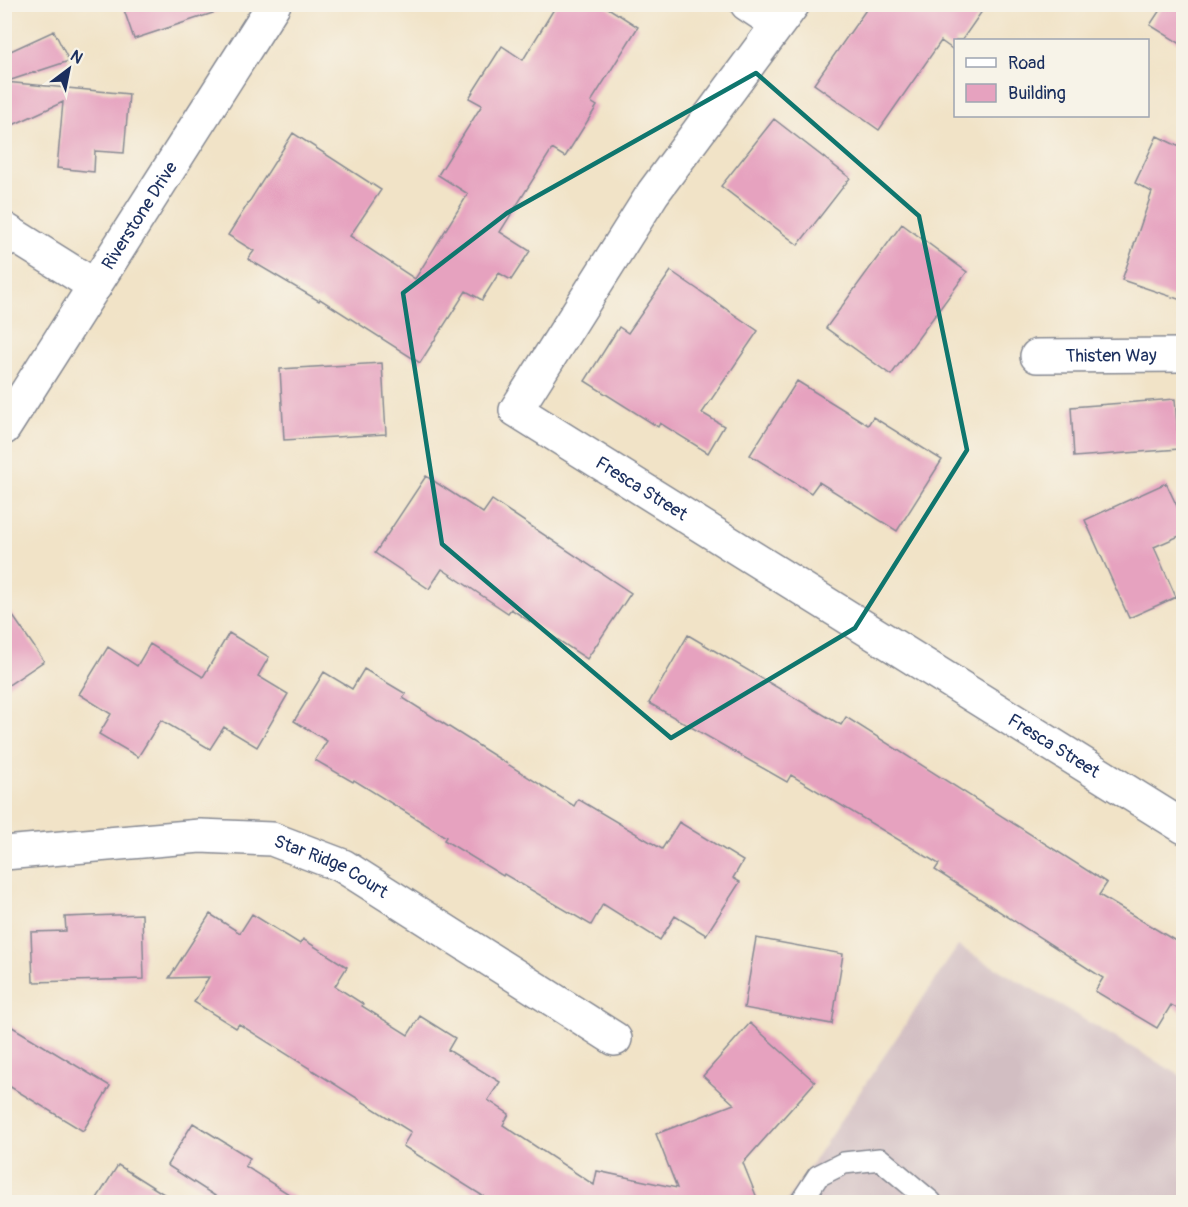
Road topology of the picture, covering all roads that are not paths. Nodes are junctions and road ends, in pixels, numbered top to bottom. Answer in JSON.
{"nodes":[{"id":1,"x":274,"y":4,"type":"edge"},
{"id":2,"x":747,"y":4,"type":"edge"},
{"id":3,"x":785,"y":14,"type":"edge"},
{"id":4,"x":4,"y":229,"type":"edge"},
{"id":5,"x":95,"y":286,"type":"junction"},
{"id":6,"x":1184,"y":355,"type":"edge"},
{"id":7,"x":1038,"y":356,"type":"dead end"},
{"id":8,"x":4,"y":428,"type":"edge"},
{"id":9,"x":1184,"y":827,"type":"edge"},
{"id":10,"x":4,"y":853,"type":"edge"},
{"id":11,"x":615,"y":1039,"type":"dead end"},
{"id":12,"x":801,"y":1203,"type":"edge"},
{"id":13,"x":931,"y":1203,"type":"edge"}],
"edges":[{"from":1,"to":5,"type":"street","name":"Riverstone Drive"},
{"from":2,"to":3,"type":"street"},
{"from":3,"to":9,"type":"street","name":"Fresca Street"},
{"from":4,"to":5,"type":"street"},
{"from":5,"to":8,"type":"street","name":"Riverstone Drive"},
{"from":6,"to":7,"type":"street","name":"Thisten Way"},
{"from":10,"to":11,"type":"street","name":"Star Ridge Court"},
{"from":12,"to":13,"type":"lane"}]}
